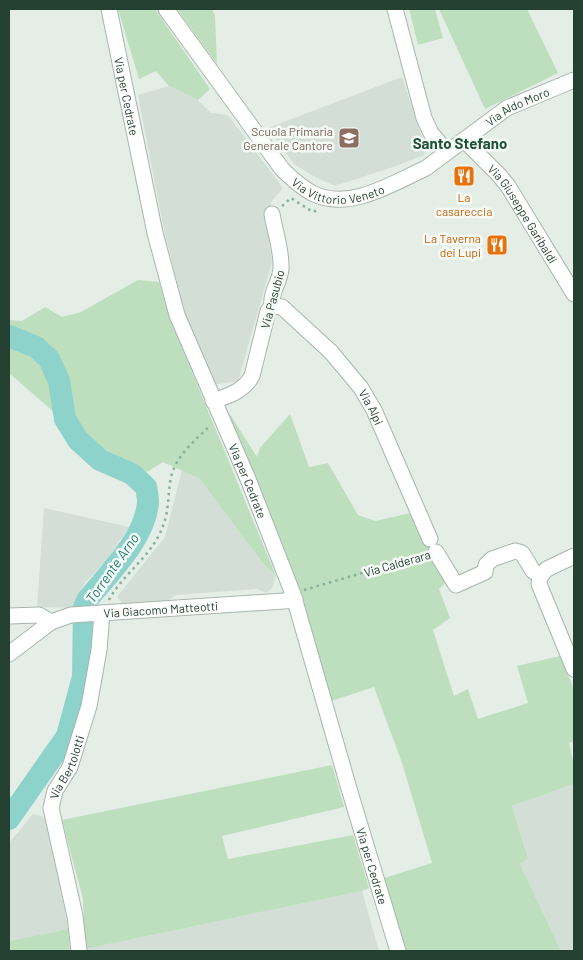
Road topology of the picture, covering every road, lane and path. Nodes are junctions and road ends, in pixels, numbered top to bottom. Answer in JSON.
{"nodes":[{"id":1,"x":109,"y":9,"type":"edge"},
{"id":2,"x":166,"y":9,"type":"edge"},
{"id":3,"x":395,"y":9,"type":"edge"},
{"id":4,"x":574,"y":80,"type":"edge"},
{"id":5,"x":464,"y":140,"type":"junction"},
{"id":6,"x":447,"y":152,"type":"junction"},
{"id":7,"x":325,"y":198,"type":"junction"},
{"id":8,"x":272,"y":214,"type":"joint"},
{"id":9,"x":574,"y":294,"type":"edge"},
{"id":10,"x":272,"y":306,"type":"junction"},
{"id":11,"x":213,"y":402,"type":"junction"},
{"id":12,"x":220,"y":416,"type":"junction"},
{"id":13,"x":433,"y":545,"type":"junction"},
{"id":14,"x":574,"y":556,"type":"edge"},
{"id":15,"x":541,"y":576,"type":"junction"},
{"id":16,"x":294,"y":596,"type":"junction"},
{"id":17,"x":98,"y":614,"type":"junction"},
{"id":18,"x":9,"y":616,"type":"edge"},
{"id":19,"x":51,"y":622,"type":"junction"},
{"id":20,"x":9,"y":654,"type":"edge"},
{"id":21,"x":574,"y":669,"type":"edge"},
{"id":22,"x":79,"y":951,"type":"edge"},
{"id":23,"x":398,"y":951,"type":"edge"}],
"edges":[{"from":1,"to":11,"type":"street","name":"Via per Cedrate"},
{"from":2,"to":7,"type":"street","name":"Via Vittorio Veneto"},
{"from":3,"to":6,"type":"street"},
{"from":4,"to":5,"type":"street","name":"Via Aldo Moro"},
{"from":5,"to":6,"type":"street","name":"Via Vittorio Veneto"},
{"from":5,"to":9,"type":"street","name":"Via Giuseppe Garibaldi"},
{"from":6,"to":7,"type":"street","name":"Via Vittorio Veneto"},
{"from":7,"to":8,"type":"path"},
{"from":8,"to":10,"type":"street","name":"Via Pasubio"},
{"from":10,"to":11,"type":"street","name":"Via Pasubio"},
{"from":10,"to":13,"type":"street","name":"Via Alpi"},
{"from":11,"to":12,"type":"street","name":"Via per Cedrate"},
{"from":12,"to":16,"type":"street","name":"Via per Cedrate"},
{"from":12,"to":17,"type":"path"},
{"from":13,"to":15,"type":"street","name":"Via Calderara"},
{"from":13,"to":16,"type":"path","name":"Via Calderara"},
{"from":14,"to":15,"type":"street"},
{"from":15,"to":21,"type":"street"},
{"from":16,"to":17,"type":"street","name":"Via Giacomo Matteotti"},
{"from":16,"to":23,"type":"street","name":"Via per Cedrate"},
{"from":17,"to":19,"type":"street","name":"Via Giacomo Matteotti"},
{"from":17,"to":22,"type":"street","name":"Via Bertolotti"},
{"from":18,"to":19,"type":"street"},
{"from":19,"to":20,"type":"street","name":"Via Giacomo Matteotti"}]}
